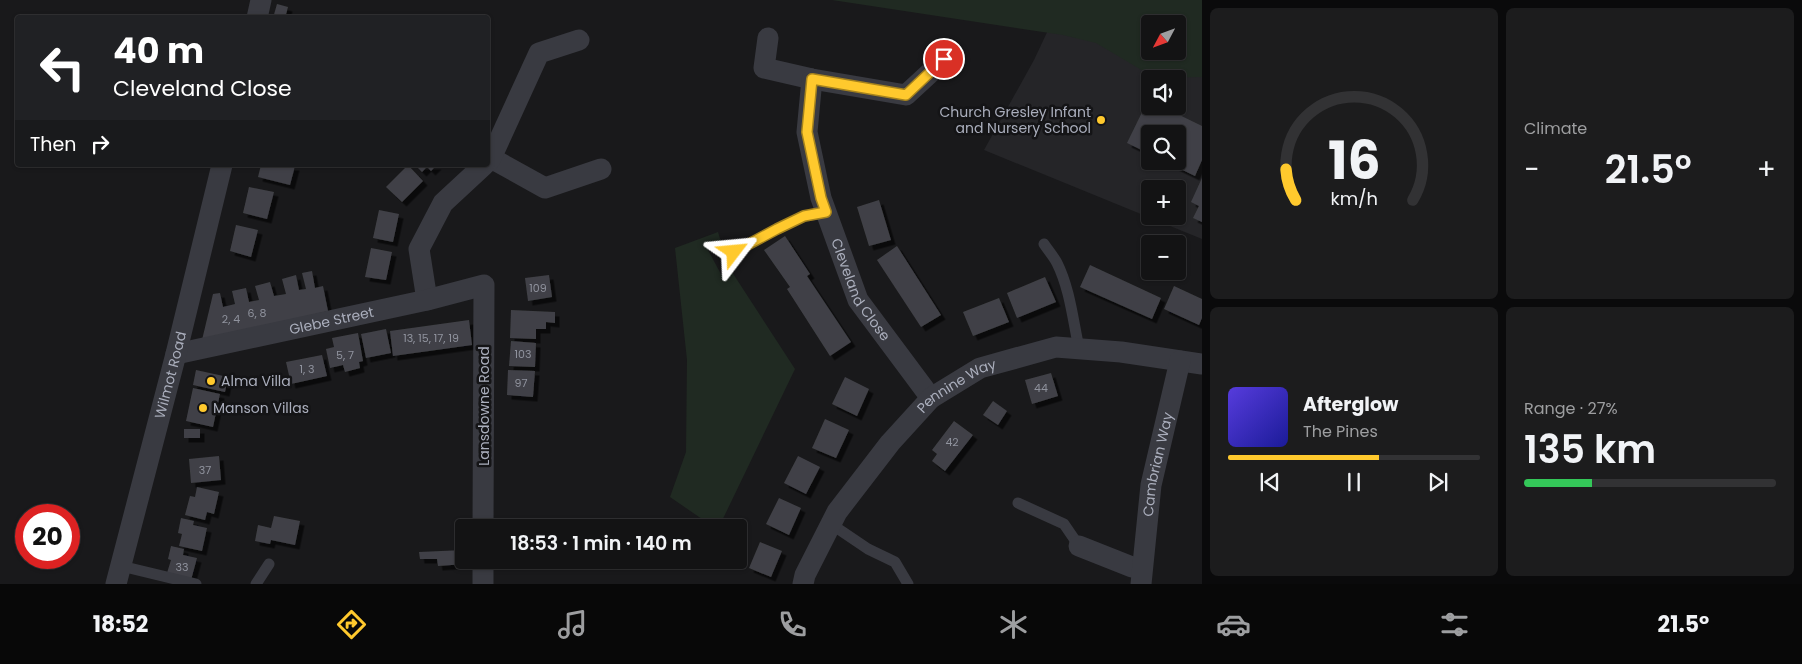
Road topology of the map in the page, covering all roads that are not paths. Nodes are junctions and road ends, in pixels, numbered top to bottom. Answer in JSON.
{"nodes":[{"id":1,"x":261,"y":0,"type":"edge"},
{"id":2,"x":258,"y":15,"type":"edge"},
{"id":3,"x":768,"y":38,"type":"dead end"},
{"id":4,"x":579,"y":40,"type":"dead end"},
{"id":5,"x":944,"y":59,"type":"dead end"},
{"id":6,"x":812,"y":79,"type":"junction"},
{"id":7,"x":490,"y":157,"type":"edge"},
{"id":8,"x":490,"y":162,"type":"edge"},
{"id":9,"x":222,"y":167,"type":"edge"},
{"id":10,"x":482,"y":167,"type":"edge"},
{"id":11,"x":601,"y":169,"type":"dead end"},
{"id":12,"x":826,"y":212,"type":"junction"},
{"id":13,"x":1044,"y":244,"type":"dead end"},
{"id":14,"x":734,"y":252,"type":"dead end"},
{"id":15,"x":484,"y":285,"type":"joint"},
{"id":16,"x":426,"y":300,"type":"junction"},
{"id":17,"x":1078,"y":348,"type":"junction"},
{"id":18,"x":176,"y":354,"type":"junction"},
{"id":19,"x":1180,"y":361,"type":"junction"},
{"id":20,"x":1202,"y":364,"type":"edge"},
{"id":21,"x":931,"y":398,"type":"junction"},
{"id":22,"x":1018,"y":503,"type":"dead end"},
{"id":23,"x":483,"y":519,"type":"edge"},
{"id":24,"x":831,"y":524,"type":"junction"},
{"id":25,"x":1079,"y":546,"type":"joint"},
{"id":26,"x":269,"y":564,"type":"dead end"},
{"id":27,"x":483,"y":569,"type":"edge"},
{"id":28,"x":118,"y":575,"type":"edge"},
{"id":29,"x":1142,"y":576,"type":"edge"},
{"id":30,"x":196,"y":584,"type":"edge"},
{"id":31,"x":256,"y":584,"type":"edge"},
{"id":32,"x":483,"y":584,"type":"edge"},
{"id":33,"x":803,"y":584,"type":"edge"},
{"id":34,"x":908,"y":584,"type":"edge"}],
"edges":[{"from":1,"to":2,"type":"street"},
{"from":3,"to":6,"type":"street"},
{"from":4,"to":7,"type":"street"},
{"from":5,"to":6,"type":"street"},
{"from":6,"to":12,"type":"street","name":"Cleveland Close"},
{"from":8,"to":11,"type":"street"},
{"from":9,"to":18,"type":"street","name":"Wilmot Road"},
{"from":10,"to":16,"type":"street"},
{"from":12,"to":14,"type":"lane"},
{"from":12,"to":21,"type":"street","name":"Cleveland Close"},
{"from":13,"to":17,"type":"lane"},
{"from":15,"to":16,"type":"street","name":"Glebe Street"},
{"from":15,"to":23,"type":"street","name":"Lansdowne Road"},
{"from":16,"to":18,"type":"street","name":"Glebe Street"},
{"from":17,"to":19,"type":"street","name":"Pennine Way"},
{"from":17,"to":21,"type":"street","name":"Pennine Way"},
{"from":18,"to":28,"type":"street","name":"Wilmot Road"},
{"from":19,"to":20,"type":"street","name":"Pennine Way"},
{"from":19,"to":29,"type":"street","name":"Cambrian Way"},
{"from":21,"to":24,"type":"street","name":"Pennine Way"},
{"from":22,"to":25,"type":"lane"},
{"from":24,"to":33,"type":"street","name":"Pennine Way"},
{"from":24,"to":34,"type":"lane"},
{"from":25,"to":29,"type":"street","name":"Cambrian Way"},
{"from":26,"to":31,"type":"lane"},
{"from":27,"to":32,"type":"street"},
{"from":28,"to":30,"type":"lane"}]}
